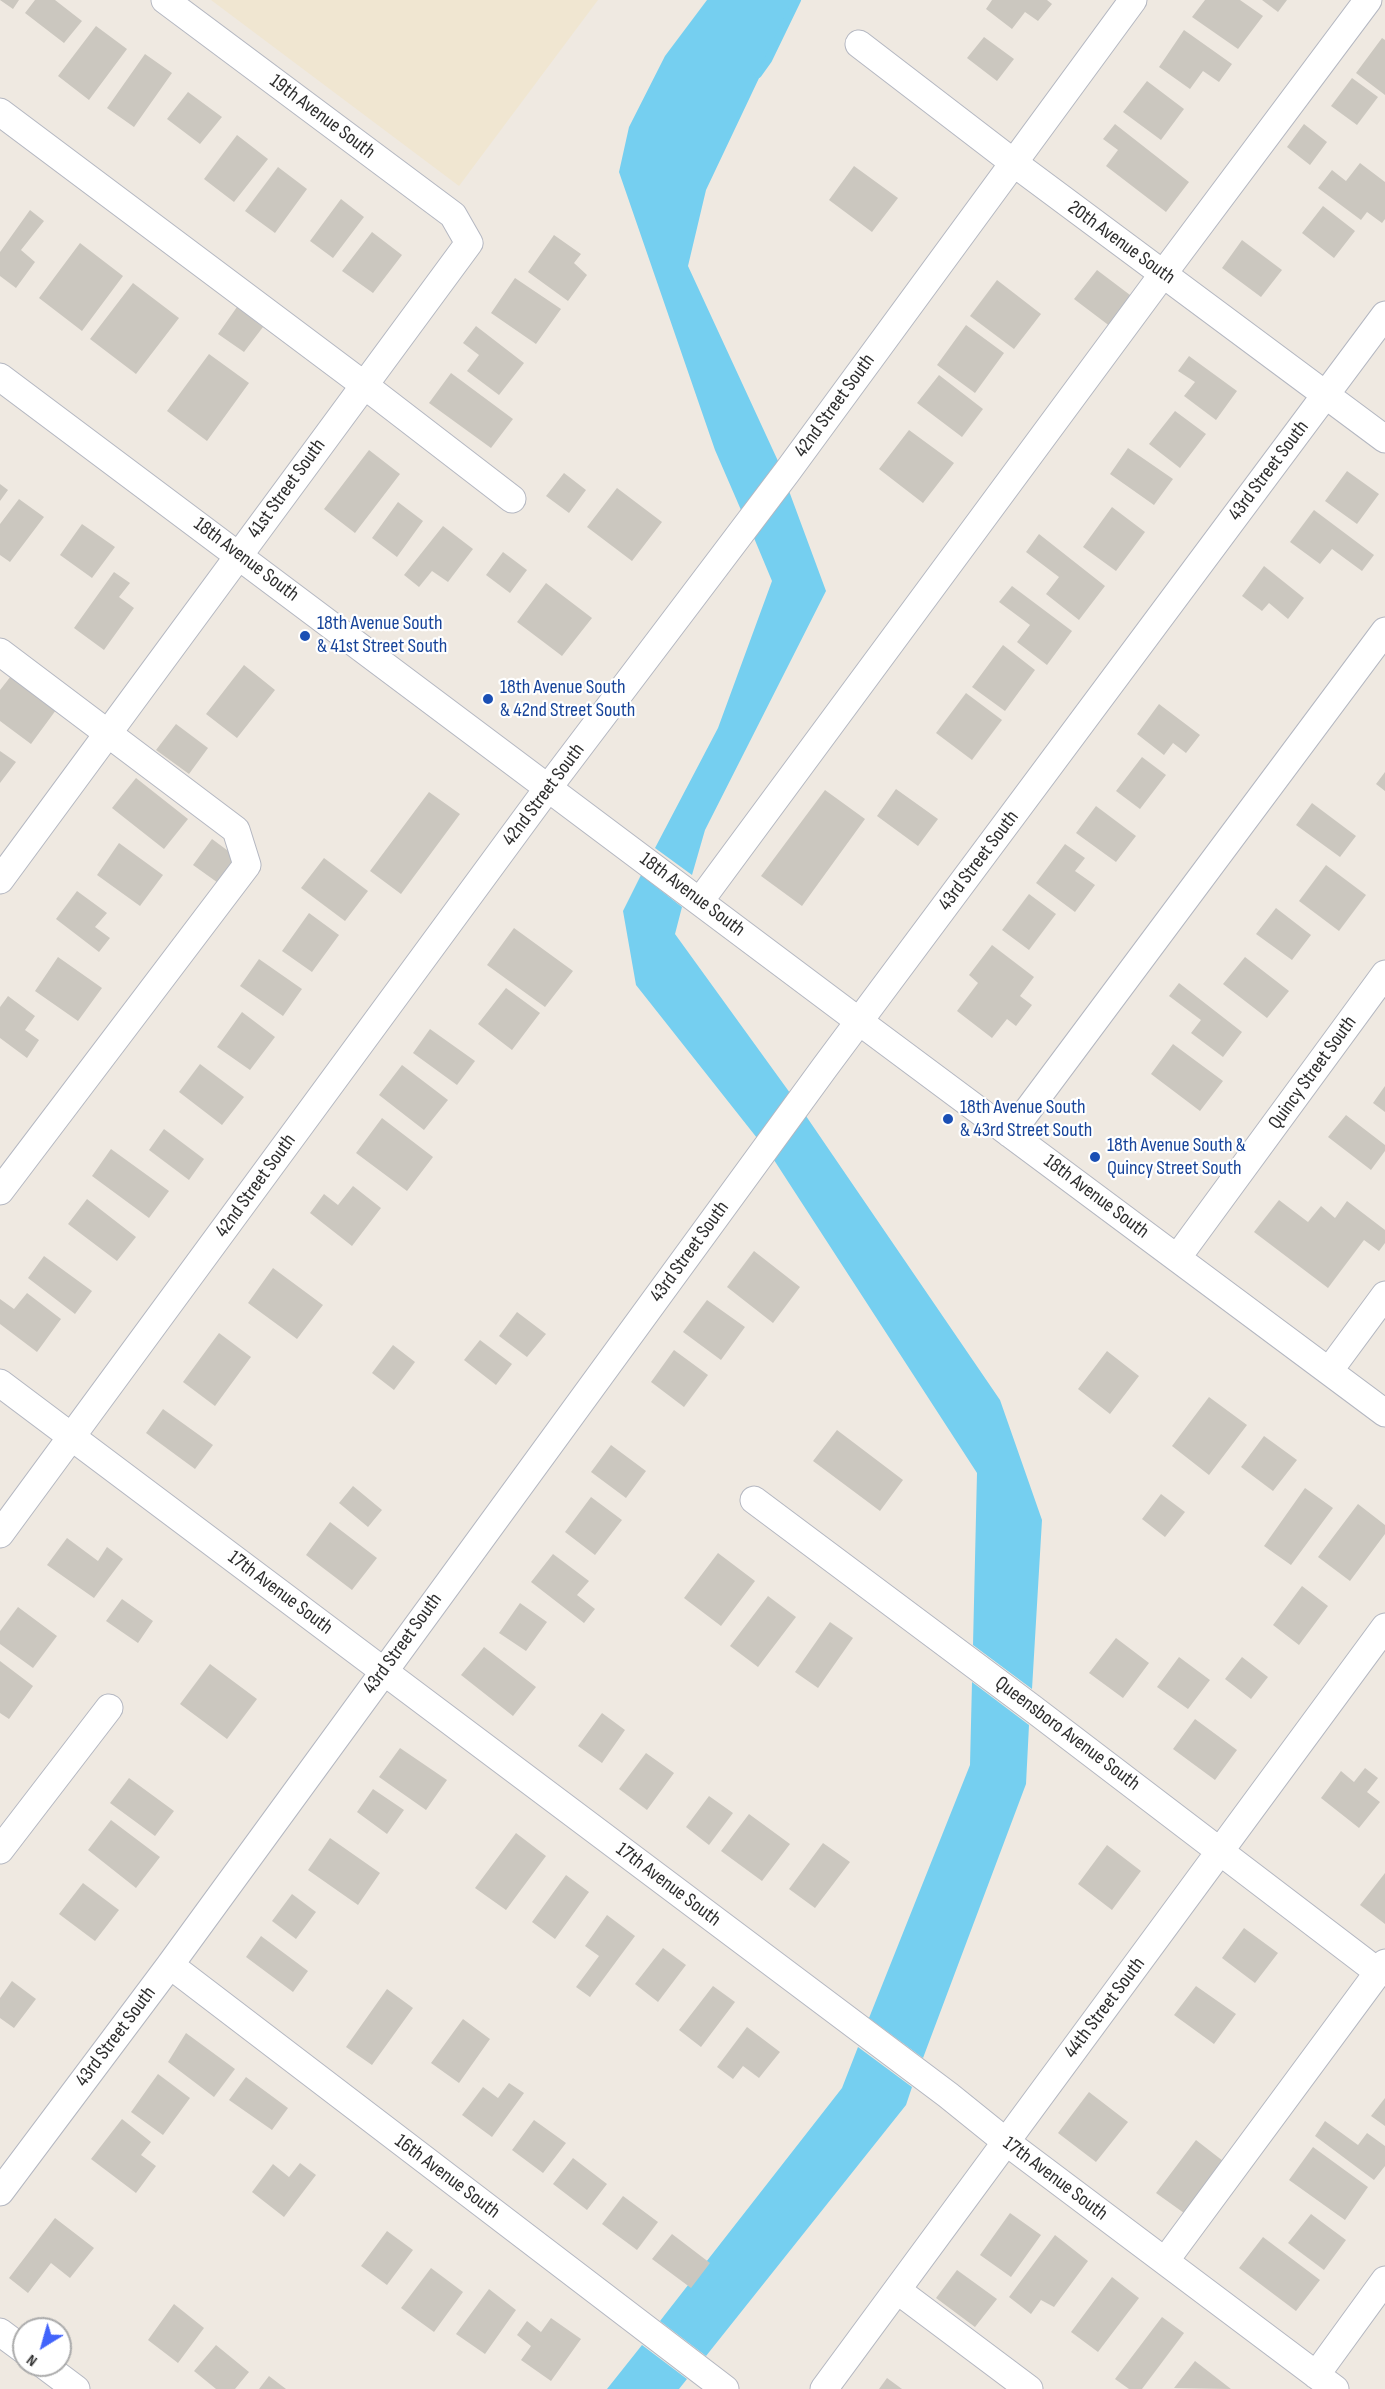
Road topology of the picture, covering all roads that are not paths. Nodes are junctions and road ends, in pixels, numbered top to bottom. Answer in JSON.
{"nodes":[{"id":1,"x":165,"y":0,"type":"edge"},
{"id":2,"x":1133,"y":0,"type":"edge"},
{"id":3,"x":1368,"y":0,"type":"edge"},
{"id":4,"x":860,"y":44,"type":"dead end"},
{"id":5,"x":0,"y":111,"type":"edge"},
{"id":6,"x":1014,"y":163,"type":"junction"},
{"id":7,"x":469,"y":243,"type":"joint"},
{"id":8,"x":1163,"y":274,"type":"junction"},
{"id":9,"x":1385,"y":315,"type":"edge"},
{"id":10,"x":0,"y":377,"type":"edge"},
{"id":11,"x":364,"y":385,"type":"junction"},
{"id":12,"x":1326,"y":394,"type":"junction"},
{"id":13,"x":1385,"y":439,"type":"edge"},
{"id":14,"x":512,"y":499,"type":"dead end"},
{"id":15,"x":239,"y":554,"type":"junction"},
{"id":16,"x":1385,"y":631,"type":"edge"},
{"id":17,"x":0,"y":652,"type":"edge"},
{"id":18,"x":108,"y":732,"type":"junction"},
{"id":19,"x":548,"y":788,"type":"junction"},
{"id":20,"x":0,"y":879,"type":"edge"},
{"id":21,"x":700,"y":901,"type":"junction"},
{"id":22,"x":1385,"y":974,"type":"edge"},
{"id":23,"x":860,"y":1022,"type":"junction"},
{"id":24,"x":1010,"y":1134,"type":"junction"},
{"id":25,"x":0,"y":1191,"type":"edge"},
{"id":26,"x":1177,"y":1258,"type":"junction"},
{"id":27,"x":1385,"y":1295,"type":"edge"},
{"id":28,"x":1329,"y":1371,"type":"junction"},
{"id":29,"x":0,"y":1383,"type":"edge"},
{"id":30,"x":1385,"y":1413,"type":"edge"},
{"id":31,"x":72,"y":1437,"type":"junction"},
{"id":32,"x":754,"y":1500,"type":"dead end"},
{"id":33,"x":0,"y":1534,"type":"edge"},
{"id":34,"x":1385,"y":1627,"type":"edge"},
{"id":35,"x":383,"y":1672,"type":"junction"},
{"id":36,"x":109,"y":1708,"type":"dead end"},
{"id":37,"x":0,"y":1850,"type":"edge"},
{"id":38,"x":1222,"y":1852,"type":"junction"},
{"id":39,"x":170,"y":1965,"type":"junction"},
{"id":40,"x":1381,"y":1967,"type":"edge"},
{"id":41,"x":1005,"y":2141,"type":"junction"},
{"id":42,"x":0,"y":2192,"type":"edge"},
{"id":43,"x":1165,"y":2261,"type":"junction"},
{"id":44,"x":1385,"y":2280,"type":"edge"},
{"id":45,"x":897,"y":2290,"type":"junction"},
{"id":46,"x":60,"y":2377,"type":"edge"},
{"id":47,"x":1326,"y":2382,"type":"edge"},
{"id":48,"x":76,"y":2389,"type":"edge"},
{"id":49,"x":725,"y":2389,"type":"edge"},
{"id":50,"x":824,"y":2389,"type":"edge"},
{"id":51,"x":1029,"y":2389,"type":"edge"}],
"edges":[{"from":1,"to":7,"type":"street","name":"19th Avenue South"},
{"from":2,"to":6,"type":"street","name":"42nd Street South"},
{"from":3,"to":8,"type":"street"},
{"from":4,"to":6,"type":"street","name":"20th Avenue South"},
{"from":5,"to":11,"type":"street"},
{"from":6,"to":8,"type":"street","name":"20th Avenue South"},
{"from":6,"to":19,"type":"street","name":"42nd Street South"},
{"from":7,"to":11,"type":"street","name":"41st Street South"},
{"from":8,"to":12,"type":"street","name":"20th Avenue South"},
{"from":8,"to":21,"type":"street"},
{"from":9,"to":12,"type":"street","name":"43rd Street South"},
{"from":10,"to":15,"type":"street","name":"18th Avenue South"},
{"from":11,"to":14,"type":"street"},
{"from":11,"to":15,"type":"street","name":"41st Street South"},
{"from":12,"to":13,"type":"street","name":"20th Avenue South"},
{"from":12,"to":23,"type":"street","name":"43rd Street South"},
{"from":15,"to":18,"type":"street","name":"41st Street South"},
{"from":15,"to":19,"type":"street","name":"18th Avenue South"},
{"from":16,"to":24,"type":"street"},
{"from":17,"to":18,"type":"street"},
{"from":18,"to":20,"type":"street","name":"41st Street South"},
{"from":18,"to":25,"type":"street"},
{"from":19,"to":21,"type":"street","name":"18th Avenue South"},
{"from":19,"to":31,"type":"street","name":"42nd Street South"},
{"from":21,"to":23,"type":"street","name":"18th Avenue South"},
{"from":22,"to":26,"type":"street","name":"Quincy Street South"},
{"from":23,"to":24,"type":"street","name":"18th Avenue South"},
{"from":23,"to":35,"type":"street","name":"43rd Street South"},
{"from":24,"to":26,"type":"street","name":"18th Avenue South"},
{"from":26,"to":28,"type":"street","name":"18th Avenue South"},
{"from":27,"to":28,"type":"street"},
{"from":28,"to":30,"type":"street","name":"18th Avenue South"},
{"from":29,"to":31,"type":"street","name":"17th Avenue South"},
{"from":31,"to":33,"type":"street","name":"42nd Street South"},
{"from":31,"to":35,"type":"street","name":"17th Avenue South"},
{"from":32,"to":38,"type":"street","name":"Queensboro Avenue South"},
{"from":34,"to":38,"type":"street","name":"44th Street South"},
{"from":35,"to":39,"type":"street","name":"43rd Street South"},
{"from":35,"to":41,"type":"street","name":"17th Avenue South"},
{"from":36,"to":37,"type":"street"},
{"from":38,"to":40,"type":"street","name":"Queensboro Avenue South"},
{"from":38,"to":41,"type":"street","name":"44th Street South"},
{"from":39,"to":42,"type":"street","name":"43rd Street South"},
{"from":39,"to":49,"type":"street","name":"16th Avenue South"},
{"from":40,"to":43,"type":"street"},
{"from":41,"to":43,"type":"street","name":"17th Avenue South"},
{"from":41,"to":45,"type":"street","name":"44th Street South"},
{"from":43,"to":47,"type":"street","name":"17th Avenue South"},
{"from":44,"to":47,"type":"street"},
{"from":45,"to":50,"type":"street","name":"44th Street South"},
{"from":45,"to":51,"type":"street"},
{"from":46,"to":48,"type":"street"}]}
